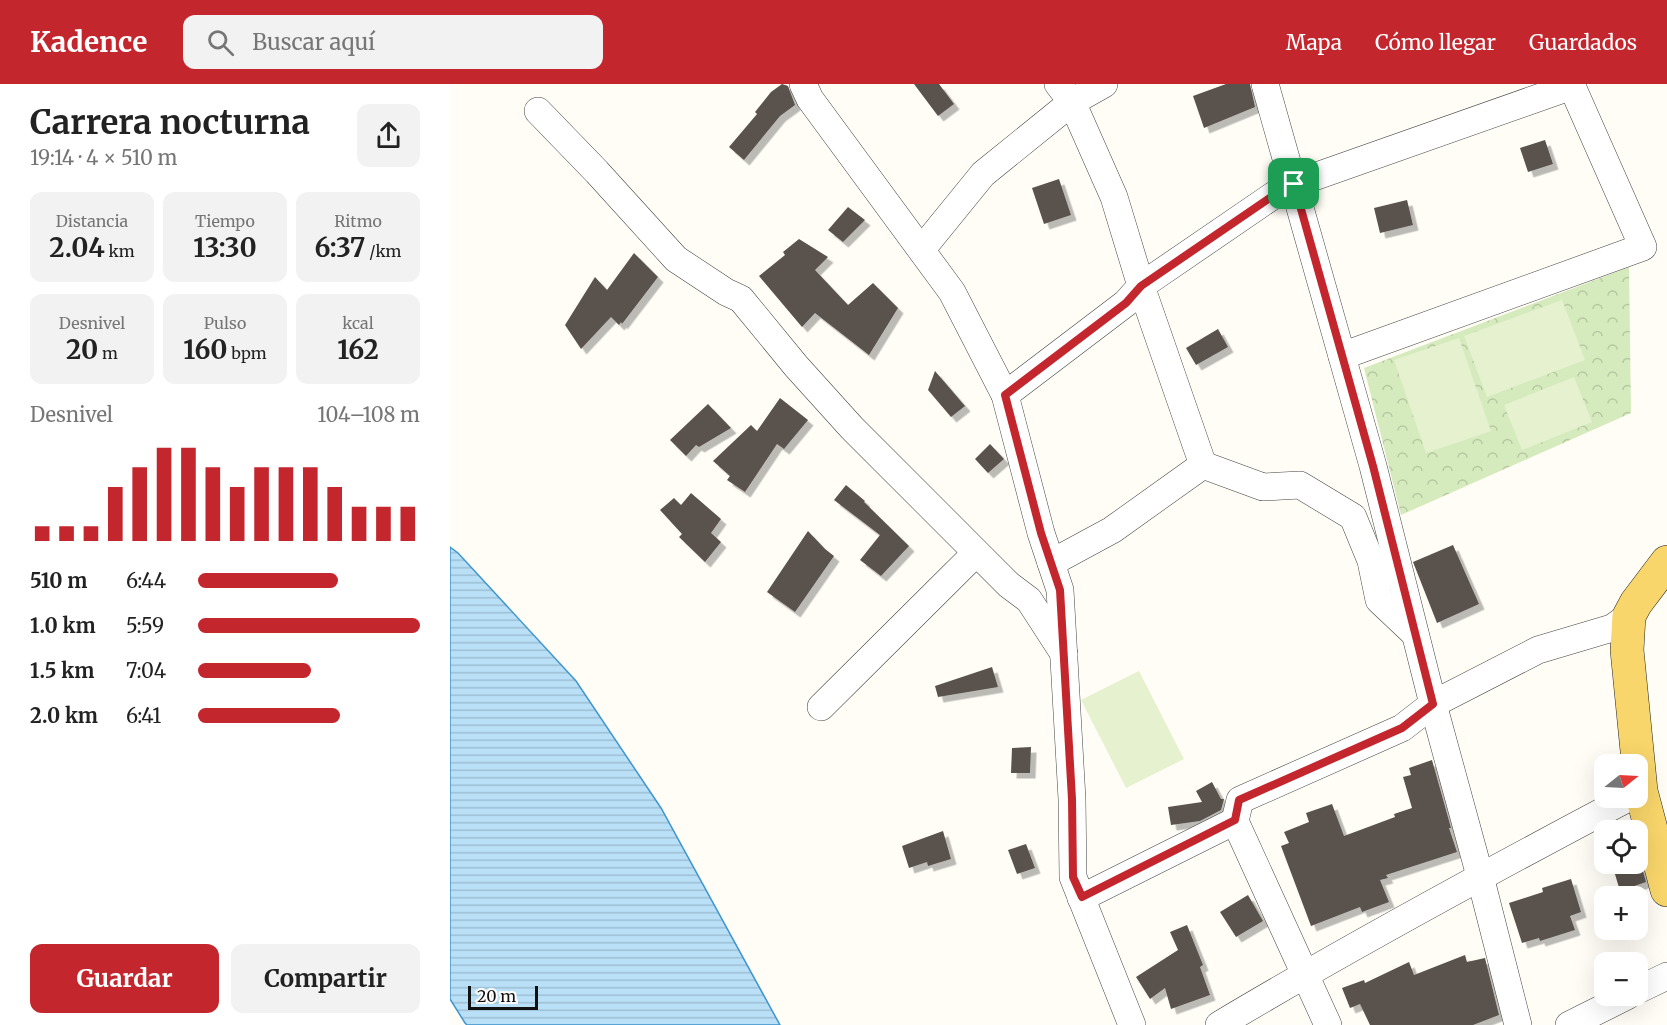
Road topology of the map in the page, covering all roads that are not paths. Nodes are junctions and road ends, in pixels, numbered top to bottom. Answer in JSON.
{"nodes":[{"id":1,"x":802,"y":84,"type":"edge"},
{"id":2,"x":1104,"y":84,"type":"edge"},
{"id":3,"x":1265,"y":84,"type":"edge"},
{"id":4,"x":1572,"y":85,"type":"edge"},
{"id":5,"x":1065,"y":93,"type":"edge"},
{"id":6,"x":538,"y":111,"type":"dead end"},
{"id":7,"x":1294,"y":184,"type":"junction"},
{"id":8,"x":922,"y":249,"type":"junction"},
{"id":9,"x":1141,"y":286,"type":"junction"},
{"id":10,"x":1342,"y":356,"type":"junction"},
{"id":11,"x":1005,"y":395,"type":"junction"},
{"id":12,"x":1203,"y":465,"type":"junction"},
{"id":13,"x":976,"y":553,"type":"junction"},
{"id":14,"x":1667,"y":562,"type":"edge"},
{"id":15,"x":1051,"y":563,"type":"junction"},
{"id":16,"x":1629,"y":616,"type":"junction"},
{"id":17,"x":1415,"y":634,"type":"junction"},
{"id":18,"x":1065,"y":656,"type":"junction"},
{"id":19,"x":1433,"y":704,"type":"junction"},
{"id":20,"x":821,"y":707,"type":"dead end"},
{"id":21,"x":1634,"y":754,"type":"edge"},
{"id":22,"x":1609,"y":808,"type":"edge"},
{"id":23,"x":1641,"y":808,"type":"edge"},
{"id":24,"x":1235,"y":820,"type":"junction"},
{"id":25,"x":1480,"y":876,"type":"junction"},
{"id":26,"x":1667,"y":890,"type":"edge"},
{"id":27,"x":1082,"y":897,"type":"junction"},
{"id":28,"x":1306,"y":973,"type":"junction"},
{"id":29,"x":1667,"y":976,"type":"edge"},
{"id":30,"x":1648,"y":985,"type":"edge"},
{"id":31,"x":1607,"y":1006,"type":"edge"},
{"id":32,"x":1132,"y":1025,"type":"edge"},
{"id":33,"x":1219,"y":1025,"type":"edge"},
{"id":34,"x":1328,"y":1025,"type":"edge"},
{"id":35,"x":1518,"y":1025,"type":"edge"},
{"id":36,"x":1569,"y":1025,"type":"edge"}],
"edges":[{"from":1,"to":8,"type":"street"},
{"from":2,"to":5,"type":"street"},
{"from":3,"to":7,"type":"street"},
{"from":4,"to":7,"type":"street"},
{"from":4,"to":10,"type":"street"},
{"from":5,"to":8,"type":"street"},
{"from":5,"to":9,"type":"street"},
{"from":6,"to":13,"type":"street"},
{"from":7,"to":9,"type":"street"},
{"from":7,"to":10,"type":"street"},
{"from":8,"to":11,"type":"street"},
{"from":9,"to":11,"type":"street"},
{"from":9,"to":12,"type":"street"},
{"from":10,"to":17,"type":"street"},
{"from":11,"to":15,"type":"street"},
{"from":12,"to":15,"type":"street"},
{"from":12,"to":17,"type":"street"},
{"from":13,"to":18,"type":"street"},
{"from":13,"to":20,"type":"street"},
{"from":14,"to":16,"type":"main road"},
{"from":15,"to":18,"type":"street"},
{"from":16,"to":19,"type":"street"},
{"from":16,"to":21,"type":"main road"},
{"from":17,"to":19,"type":"street"},
{"from":18,"to":27,"type":"street"},
{"from":19,"to":24,"type":"street"},
{"from":19,"to":25,"type":"street"},
{"from":22,"to":25,"type":"street"},
{"from":23,"to":26,"type":"main road"},
{"from":24,"to":27,"type":"street"},
{"from":24,"to":28,"type":"street"},
{"from":25,"to":28,"type":"street"},
{"from":25,"to":35,"type":"street"},
{"from":27,"to":32,"type":"street"},
{"from":28,"to":33,"type":"street"},
{"from":28,"to":34,"type":"street"},
{"from":29,"to":30,"type":"street"},
{"from":31,"to":36,"type":"street"}]}
